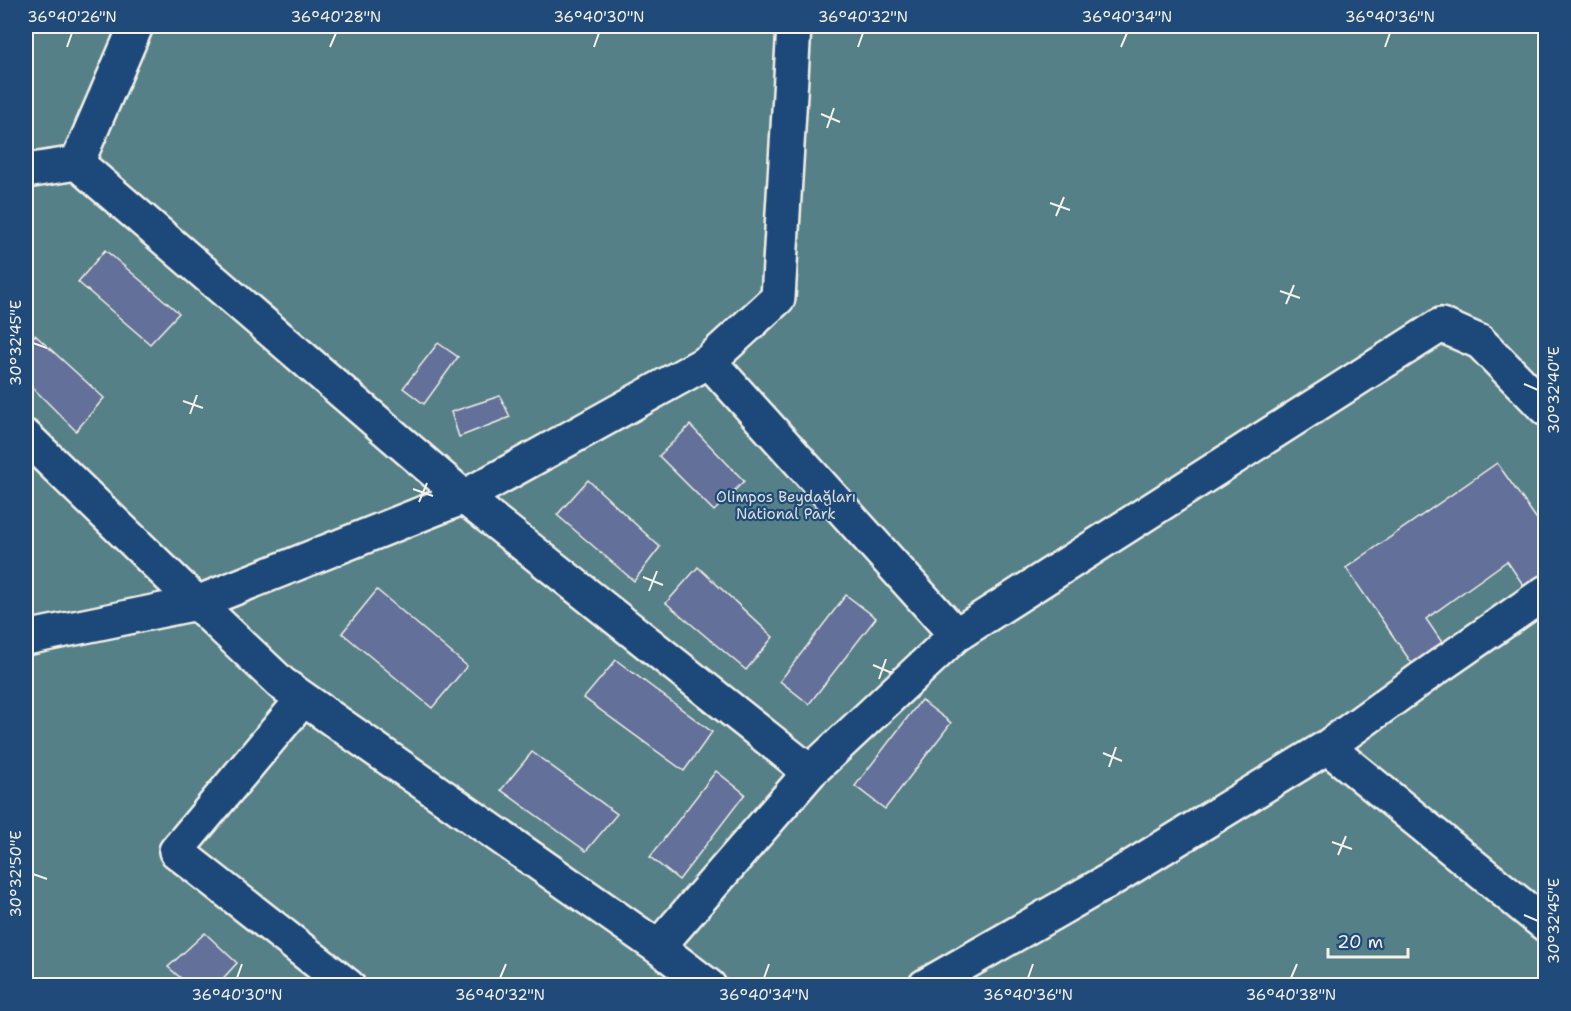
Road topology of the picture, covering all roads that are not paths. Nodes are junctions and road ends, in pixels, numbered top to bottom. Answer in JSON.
{"nodes":[{"id":1,"x":136,"y":26,"type":"edge"},
{"id":2,"x":794,"y":26,"type":"edge"},
{"id":3,"x":77,"y":163,"type":"junction"},
{"id":4,"x":26,"y":171,"type":"edge"},
{"id":5,"x":709,"y":361,"type":"junction"},
{"id":6,"x":1545,"y":409,"type":"edge"},
{"id":7,"x":28,"y":443,"type":"edge"},
{"id":8,"x":464,"y":497,"type":"junction"},
{"id":9,"x":1545,"y":592,"type":"edge"},
{"id":10,"x":197,"y":603,"type":"junction"},
{"id":11,"x":956,"y":634,"type":"junction"},
{"id":12,"x":26,"y":638,"type":"edge"},
{"id":13,"x":303,"y":699,"type":"junction"},
{"id":14,"x":1327,"y":747,"type":"junction"},
{"id":15,"x":810,"y":772,"type":"junction"},
{"id":16,"x":1545,"y":925,"type":"edge"},
{"id":17,"x":658,"y":947,"type":"junction"},
{"id":18,"x":348,"y":986,"type":"edge"},
{"id":19,"x":709,"y":986,"type":"edge"},
{"id":20,"x":925,"y":986,"type":"edge"}],
"edges":[{"from":1,"to":3,"type":"street"},
{"from":2,"to":5,"type":"street"},
{"from":3,"to":4,"type":"street"},
{"from":3,"to":8,"type":"street"},
{"from":5,"to":8,"type":"street"},
{"from":5,"to":11,"type":"street"},
{"from":6,"to":11,"type":"street"},
{"from":7,"to":10,"type":"street"},
{"from":8,"to":10,"type":"street"},
{"from":8,"to":15,"type":"street"},
{"from":9,"to":14,"type":"street"},
{"from":10,"to":12,"type":"street"},
{"from":10,"to":13,"type":"street"},
{"from":11,"to":15,"type":"street"},
{"from":13,"to":17,"type":"street"},
{"from":13,"to":18,"type":"street"},
{"from":14,"to":16,"type":"street"},
{"from":14,"to":20,"type":"street"},
{"from":15,"to":17,"type":"street"},
{"from":17,"to":19,"type":"street"}]}
